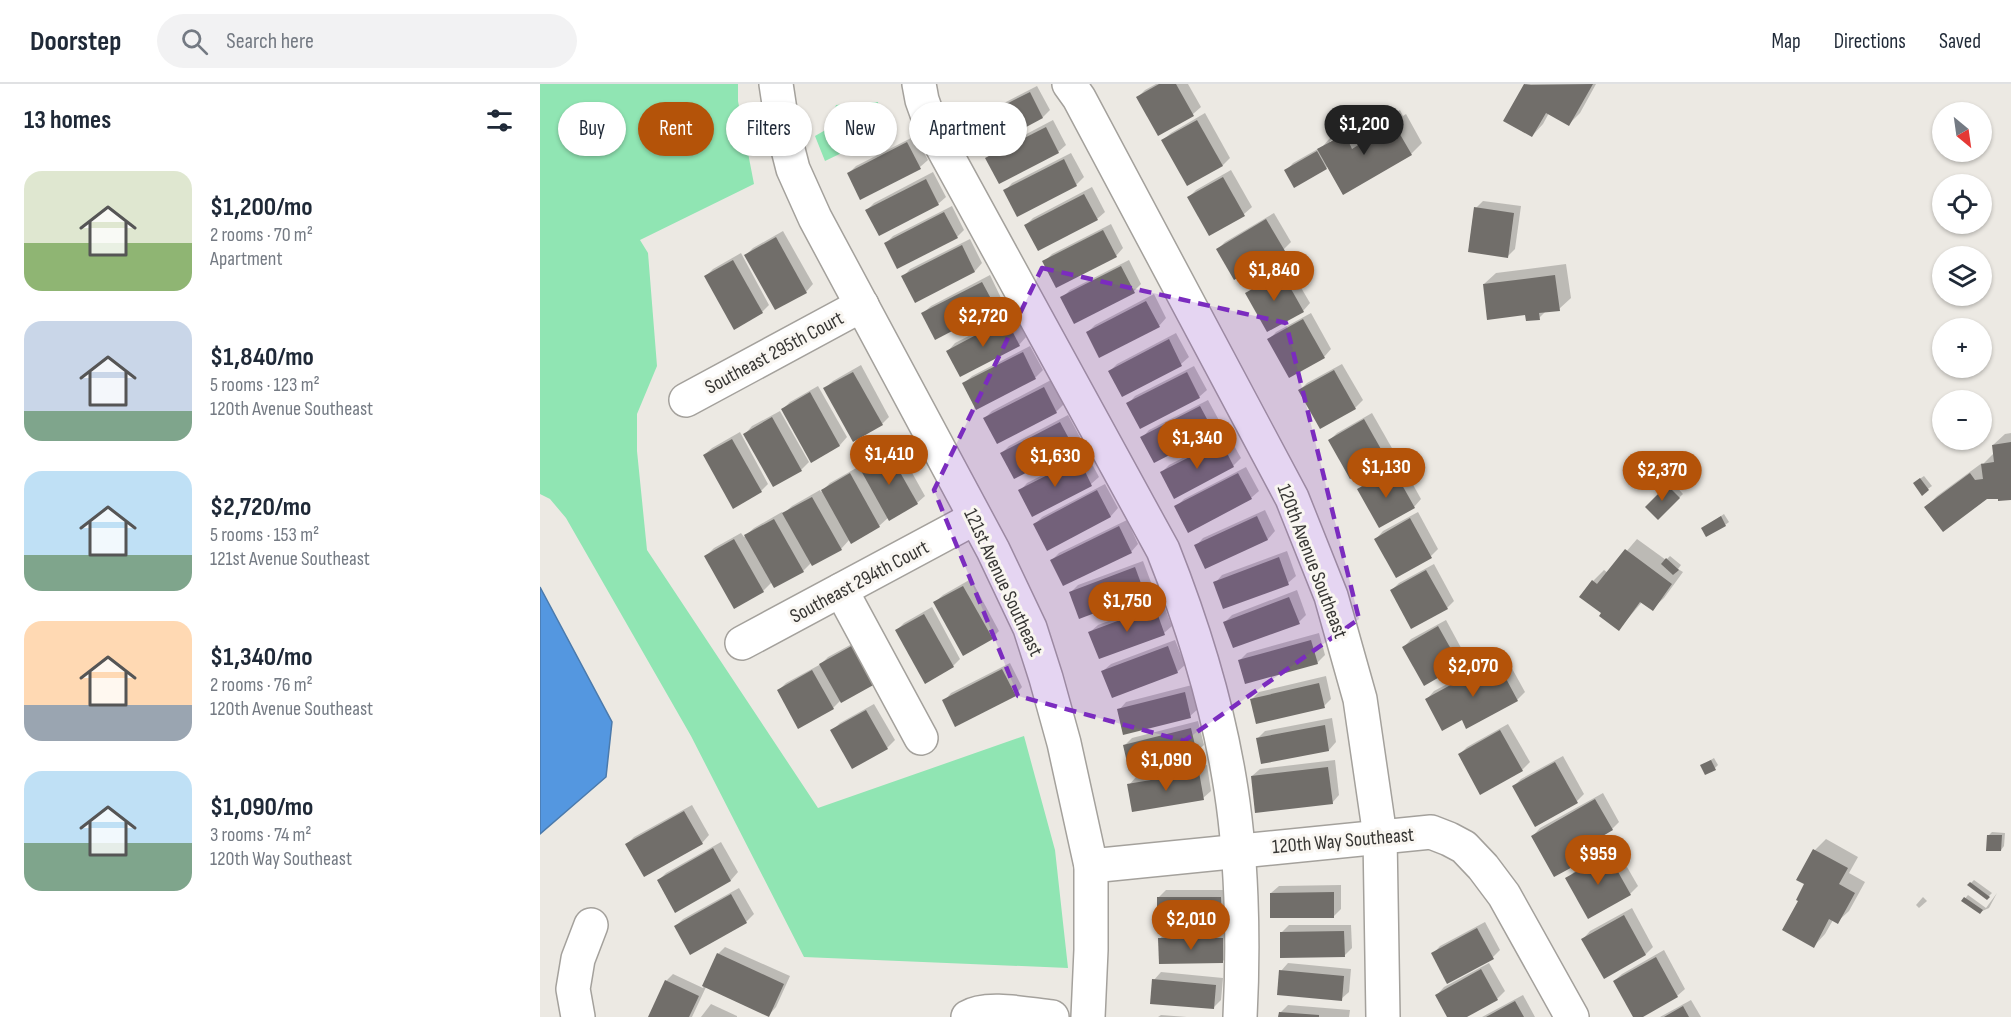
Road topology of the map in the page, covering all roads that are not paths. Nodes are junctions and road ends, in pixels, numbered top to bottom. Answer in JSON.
{"nodes":[{"id":1,"x":776,"y":84,"type":"edge"},
{"id":2,"x":919,"y":84,"type":"edge"},
{"id":3,"x":1069,"y":84,"type":"edge"},
{"id":4,"x":862,"y":305,"type":"junction"},
{"id":5,"x":686,"y":400,"type":"dead end"},
{"id":6,"x":975,"y":518,"type":"junction"},
{"id":7,"x":841,"y":590,"type":"junction"},
{"id":8,"x":742,"y":643,"type":"dead end"},
{"id":9,"x":921,"y":738,"type":"dead end"},
{"id":10,"x":1380,"y":836,"type":"junction"},
{"id":11,"x":1238,"y":851,"type":"junction"},
{"id":12,"x":1091,"y":866,"type":"junction"},
{"id":13,"x":591,"y":925,"type":"dead end"},
{"id":14,"x":578,"y":1017,"type":"edge"},
{"id":15,"x":968,"y":1017,"type":"edge"},
{"id":16,"x":1052,"y":1017,"type":"edge"},
{"id":17,"x":1088,"y":1017,"type":"edge"},
{"id":18,"x":1240,"y":1017,"type":"edge"},
{"id":19,"x":1383,"y":1017,"type":"edge"},
{"id":20,"x":1572,"y":1017,"type":"edge"}],
"edges":[{"from":1,"to":4,"type":"street","name":"121st Avenue Southeast"},
{"from":2,"to":11,"type":"street"},
{"from":3,"to":10,"type":"street","name":"120th Avenue Southeast"},
{"from":4,"to":5,"type":"street","name":"Southeast 295th Court"},
{"from":4,"to":6,"type":"street","name":"121st Avenue Southeast"},
{"from":6,"to":7,"type":"street","name":"Southeast 294th Court"},
{"from":6,"to":12,"type":"street","name":"121st Avenue Southeast"},
{"from":7,"to":8,"type":"street","name":"Southeast 294th Court"},
{"from":7,"to":9,"type":"street"},
{"from":10,"to":11,"type":"street","name":"120th Way Southeast"},
{"from":10,"to":19,"type":"street","name":"120th Avenue Southeast"},
{"from":10,"to":20,"type":"street","name":"120th Way Southeast"},
{"from":11,"to":12,"type":"street","name":"120th Way Southeast"},
{"from":11,"to":18,"type":"street"},
{"from":12,"to":17,"type":"street","name":"121st Avenue Southeast"},
{"from":13,"to":14,"type":"street"},
{"from":15,"to":16,"type":"street"}]}
